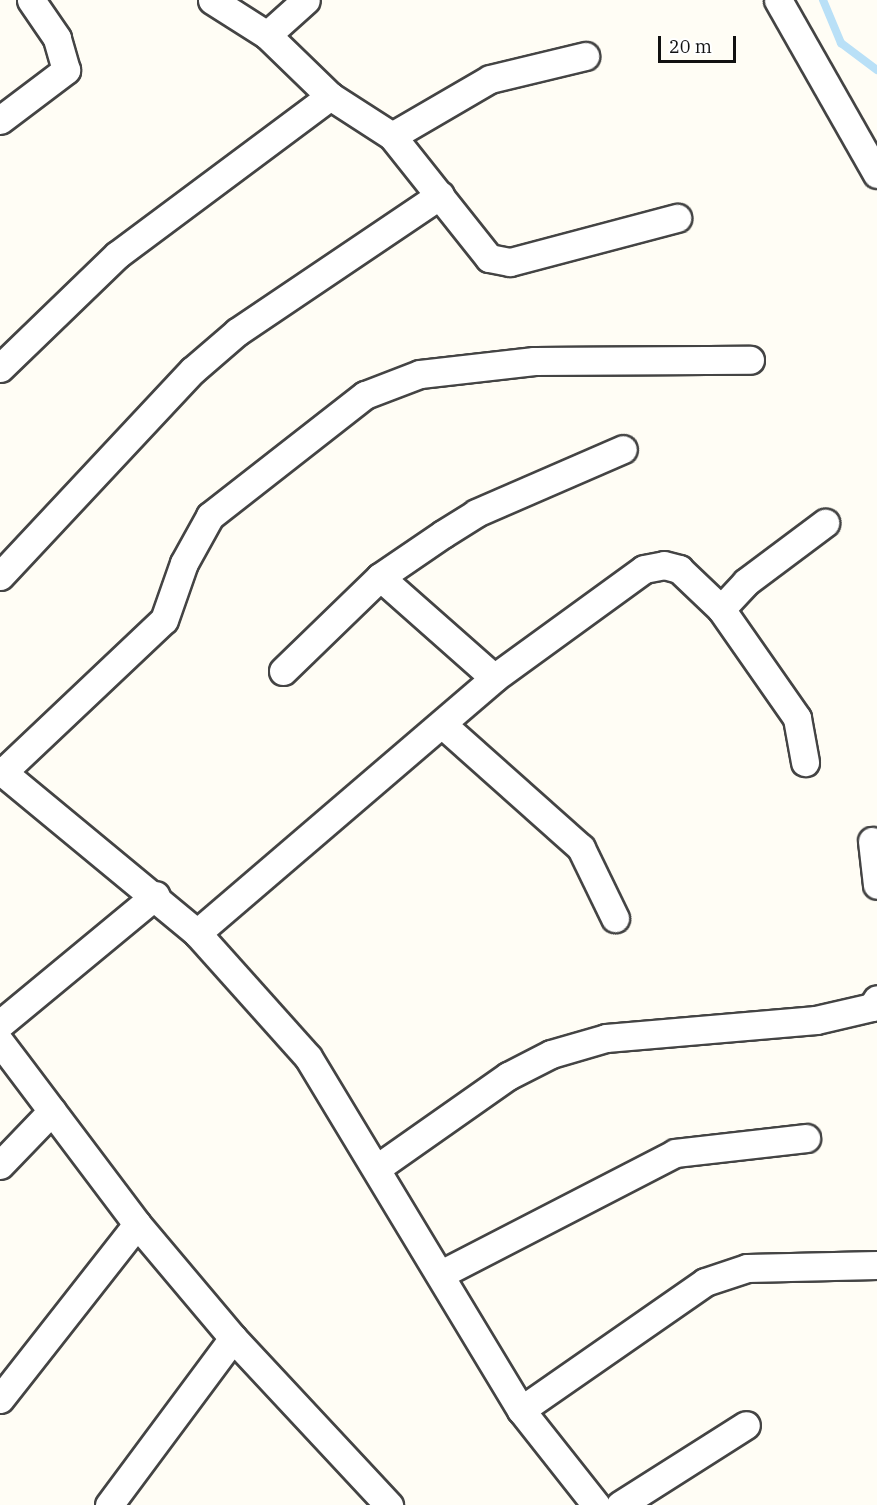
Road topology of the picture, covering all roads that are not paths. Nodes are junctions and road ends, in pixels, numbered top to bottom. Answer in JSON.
{"nodes":[{"id":1,"x":31,"y":0,"type":"edge"},
{"id":2,"x":212,"y":0,"type":"edge"},
{"id":3,"x":306,"y":0,"type":"edge"},
{"id":4,"x":778,"y":0,"type":"edge"},
{"id":5,"x":267,"y":35,"type":"junction"},
{"id":6,"x":585,"y":56,"type":"dead end"},
{"id":7,"x":330,"y":96,"type":"junction"},
{"id":8,"x":0,"y":120,"type":"edge"},
{"id":9,"x":392,"y":136,"type":"junction"},
{"id":10,"x":877,"y":174,"type":"edge"},
{"id":11,"x":440,"y":195,"type":"junction"},
{"id":12,"x":677,"y":218,"type":"dead end"},
{"id":13,"x":750,"y":360,"type":"dead end"},
{"id":14,"x":2,"y":362,"type":"edge"},
{"id":15,"x":623,"y":449,"type":"dead end"},
{"id":16,"x":825,"y":523,"type":"dead end"},
{"id":17,"x":0,"y":576,"type":"edge"},
{"id":18,"x":380,"y":577,"type":"junction"},
{"id":19,"x":721,"y":609,"type":"junction"},
{"id":20,"x":283,"y":671,"type":"dead end"},
{"id":21,"x":494,"y":678,"type":"junction"},
{"id":22,"x":442,"y":724,"type":"junction"},
{"id":23,"x":805,"y":762,"type":"dead end"},
{"id":24,"x":2,"y":771,"type":"edge"},
{"id":25,"x":872,"y":841,"type":"dead end"},
{"id":26,"x":877,"y":885,"type":"edge"},
{"id":27,"x":156,"y":895,"type":"junction"},
{"id":28,"x":615,"y":918,"type":"dead end"},
{"id":29,"x":198,"y":933,"type":"junction"},
{"id":30,"x":877,"y":999,"type":"edge"},
{"id":31,"x":0,"y":1024,"type":"edge"},
{"id":32,"x":0,"y":1042,"type":"edge"},
{"id":33,"x":52,"y":1111,"type":"junction"},
{"id":34,"x":806,"y":1138,"type":"dead end"},
{"id":35,"x":0,"y":1165,"type":"edge"},
{"id":36,"x":377,"y":1168,"type":"junction"},
{"id":37,"x":137,"y":1224,"type":"junction"},
{"id":38,"x":877,"y":1265,"type":"edge"},
{"id":39,"x":441,"y":1274,"type":"junction"},
{"id":40,"x":233,"y":1338,"type":"junction"},
{"id":41,"x":0,"y":1399,"type":"edge"},
{"id":42,"x":521,"y":1410,"type":"junction"},
{"id":43,"x":746,"y":1425,"type":"dead end"},
{"id":44,"x":384,"y":1503,"type":"edge"},
{"id":45,"x":109,"y":1505,"type":"edge"},
{"id":46,"x":596,"y":1505,"type":"edge"},
{"id":47,"x":620,"y":1505,"type":"edge"}],
"edges":[{"from":1,"to":8,"type":"street"},
{"from":2,"to":5,"type":"street"},
{"from":3,"to":5,"type":"street"},
{"from":4,"to":10,"type":"street"},
{"from":5,"to":7,"type":"street"},
{"from":6,"to":9,"type":"street"},
{"from":7,"to":9,"type":"street"},
{"from":7,"to":14,"type":"street"},
{"from":9,"to":11,"type":"street"},
{"from":11,"to":12,"type":"street"},
{"from":11,"to":17,"type":"street"},
{"from":13,"to":24,"type":"street"},
{"from":15,"to":18,"type":"street"},
{"from":16,"to":19,"type":"street"},
{"from":18,"to":20,"type":"street"},
{"from":18,"to":21,"type":"street"},
{"from":19,"to":21,"type":"street"},
{"from":19,"to":23,"type":"street"},
{"from":21,"to":22,"type":"street"},
{"from":22,"to":28,"type":"street"},
{"from":22,"to":29,"type":"street"},
{"from":24,"to":27,"type":"street"},
{"from":25,"to":26,"type":"street"},
{"from":27,"to":29,"type":"street"},
{"from":27,"to":31,"type":"street"},
{"from":29,"to":36,"type":"street"},
{"from":30,"to":36,"type":"street"},
{"from":32,"to":33,"type":"street"},
{"from":33,"to":35,"type":"street"},
{"from":33,"to":37,"type":"street"},
{"from":34,"to":39,"type":"street"},
{"from":36,"to":39,"type":"street"},
{"from":37,"to":40,"type":"street"},
{"from":37,"to":41,"type":"street"},
{"from":38,"to":42,"type":"street"},
{"from":39,"to":42,"type":"street"},
{"from":40,"to":44,"type":"street"},
{"from":40,"to":45,"type":"street"},
{"from":42,"to":46,"type":"street"},
{"from":43,"to":47,"type":"street"}]}
